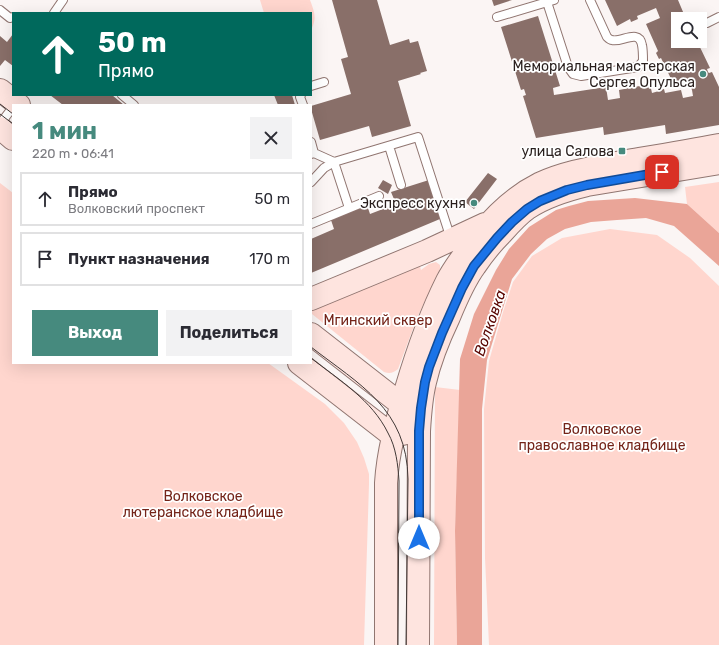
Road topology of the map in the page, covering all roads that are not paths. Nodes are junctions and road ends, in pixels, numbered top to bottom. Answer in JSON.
{"nodes":[{"id":1,"x":63,"y":0,"type":"edge"},
{"id":2,"x":590,"y":0,"type":"edge"},
{"id":3,"x":551,"y":1,"type":"edge"},
{"id":4,"x":0,"y":10,"type":"edge"},
{"id":5,"x":55,"y":12,"type":"edge"},
{"id":6,"x":12,"y":17,"type":"edge"},
{"id":7,"x":497,"y":17,"type":"dead end"},
{"id":8,"x":719,"y":17,"type":"edge"},
{"id":9,"x":707,"y":23,"type":"dead end"},
{"id":10,"x":324,"y":82,"type":"dead end"},
{"id":11,"x":312,"y":86,"type":"edge"},
{"id":12,"x":123,"y":96,"type":"edge"},
{"id":13,"x":12,"y":104,"type":"edge"},
{"id":14,"x":133,"y":104,"type":"edge"},
{"id":15,"x":0,"y":124,"type":"edge"},
{"id":16,"x":0,"y":128,"type":"edge"},
{"id":17,"x":12,"y":137,"type":"edge"},
{"id":18,"x":719,"y":145,"type":"edge"},
{"id":19,"x":389,"y":146,"type":"junction"},
{"id":20,"x":313,"y":153,"type":"edge"},
{"id":21,"x":334,"y":162,"type":"junction"},
{"id":22,"x":719,"y":163,"type":"edge"},
{"id":23,"x":312,"y":181,"type":"edge"},
{"id":24,"x":401,"y":185,"type":"dead end"},
{"id":25,"x":379,"y":196,"type":"dead end"},
{"id":26,"x":350,"y":208,"type":"junction"},
{"id":27,"x":490,"y":222,"type":"junction"},
{"id":28,"x":312,"y":224,"type":"edge"},
{"id":29,"x":451,"y":240,"type":"junction"},
{"id":30,"x":312,"y":298,"type":"edge"},
{"id":31,"x":312,"y":335,"type":"edge"},
{"id":32,"x":300,"y":364,"type":"edge"},
{"id":33,"x":402,"y":405,"type":"junction"},
{"id":34,"x":419,"y":431,"type":"junction"},
{"id":35,"x":393,"y":436,"type":"junction"},
{"id":36,"x":386,"y":645,"type":"edge"},
{"id":37,"x":418,"y":645,"type":"edge"}],
"edges":[{"from":1,"to":5,"type":"lane"},
{"from":2,"to":3,"type":"lane"},
{"from":3,"to":7,"type":"lane"},
{"from":4,"to":6,"type":"lane"},
{"from":8,"to":9,"type":"lane"},
{"from":10,"to":11,"type":"lane"},
{"from":12,"to":14,"type":"lane"},
{"from":13,"to":15,"type":"lane"},
{"from":16,"to":17,"type":"street"},
{"from":18,"to":27,"type":"street"},
{"from":19,"to":21,"type":"lane"},
{"from":19,"to":24,"type":"lane"},
{"from":19,"to":29,"type":"lane"},
{"from":20,"to":21,"type":"lane"},
{"from":21,"to":23,"type":"lane"},
{"from":21,"to":26,"type":"lane"},
{"from":22,"to":34,"type":"street"},
{"from":25,"to":26,"type":"lane"},
{"from":26,"to":28,"type":"lane"},
{"from":27,"to":29,"type":"street"},
{"from":27,"to":33,"type":"street"},
{"from":29,"to":30,"type":"street"},
{"from":31,"to":33,"type":"street"},
{"from":32,"to":35,"type":"street"},
{"from":33,"to":34,"type":"street"},
{"from":33,"to":35,"type":"street"},
{"from":34,"to":35,"type":"street"},
{"from":34,"to":37,"type":"street"},
{"from":35,"to":36,"type":"street"}]}
